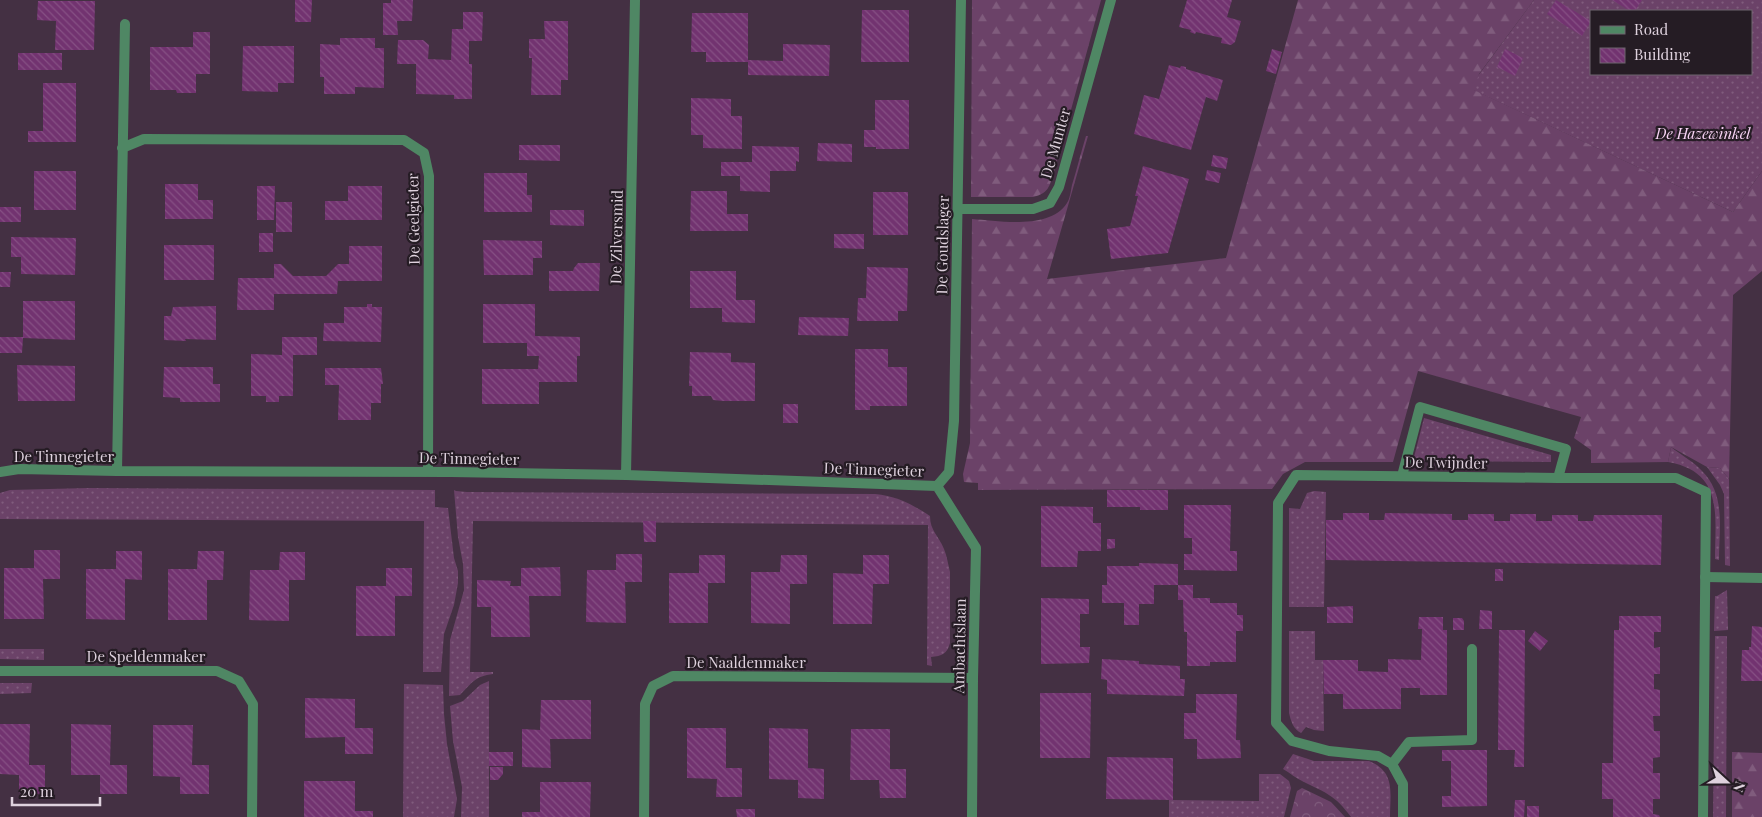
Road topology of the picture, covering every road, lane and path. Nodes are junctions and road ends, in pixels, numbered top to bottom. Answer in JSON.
{"nodes":[{"id":1,"x":635,"y":0,"type":"edge"},
{"id":2,"x":961,"y":0,"type":"edge"},
{"id":3,"x":1111,"y":0,"type":"edge"},
{"id":4,"x":124,"y":24,"type":"dead end"},
{"id":5,"x":122,"y":148,"type":"junction"},
{"id":6,"x":958,"y":209,"type":"junction"},
{"id":7,"x":117,"y":471,"type":"junction"},
{"id":8,"x":0,"y":472,"type":"edge"},
{"id":9,"x":428,"y":472,"type":"junction"},
{"id":10,"x":626,"y":475,"type":"junction"},
{"id":11,"x":1402,"y":476,"type":"junction"},
{"id":12,"x":1558,"y":478,"type":"junction"},
{"id":13,"x":937,"y":486,"type":"junction"},
{"id":14,"x":1705,"y":577,"type":"junction"},
{"id":15,"x":1762,"y":578,"type":"edge"},
{"id":16,"x":1472,"y":649,"type":"dead end"},
{"id":17,"x":0,"y":671,"type":"edge"},
{"id":18,"x":973,"y":678,"type":"junction"},
{"id":19,"x":1392,"y":764,"type":"junction"},
{"id":20,"x":252,"y":817,"type":"edge"},
{"id":21,"x":644,"y":817,"type":"edge"},
{"id":22,"x":972,"y":817,"type":"edge"},
{"id":23,"x":1403,"y":817,"type":"edge"},
{"id":24,"x":1703,"y":817,"type":"edge"}],
"edges":[{"from":1,"to":10,"type":"street","name":"De Zilversmid"},
{"from":2,"to":6,"type":"street","name":"De Goudslager"},
{"from":3,"to":6,"type":"street","name":"De Munter"},
{"from":4,"to":5,"type":"street"},
{"from":5,"to":7,"type":"street"},
{"from":5,"to":9,"type":"street","name":"De Geelgieter"},
{"from":6,"to":13,"type":"street","name":"De Goudslager"},
{"from":7,"to":8,"type":"street","name":"De Tinnegieter"},
{"from":7,"to":9,"type":"street","name":"De Tinnegieter"},
{"from":9,"to":10,"type":"street","name":"De Tinnegieter"},
{"from":10,"to":13,"type":"street","name":"De Tinnegieter"},
{"from":11,"to":12,"type":"street","name":"De Twijnder"},
{"from":11,"to":12,"type":"street"},
{"from":11,"to":19,"type":"street","name":"De Twijnder"},
{"from":12,"to":14,"type":"street","name":"De Twijnder"},
{"from":13,"to":18,"type":"street","name":"Ambachtslaan"},
{"from":14,"to":15,"type":"street"},
{"from":14,"to":24,"type":"street","name":"De Twijnder"},
{"from":16,"to":19,"type":"street"},
{"from":17,"to":20,"type":"street","name":"De Speldenmaker"},
{"from":18,"to":21,"type":"street","name":"De Naaldenmaker"},
{"from":18,"to":22,"type":"street","name":"Ambachtslaan"},
{"from":19,"to":23,"type":"street"}]}
